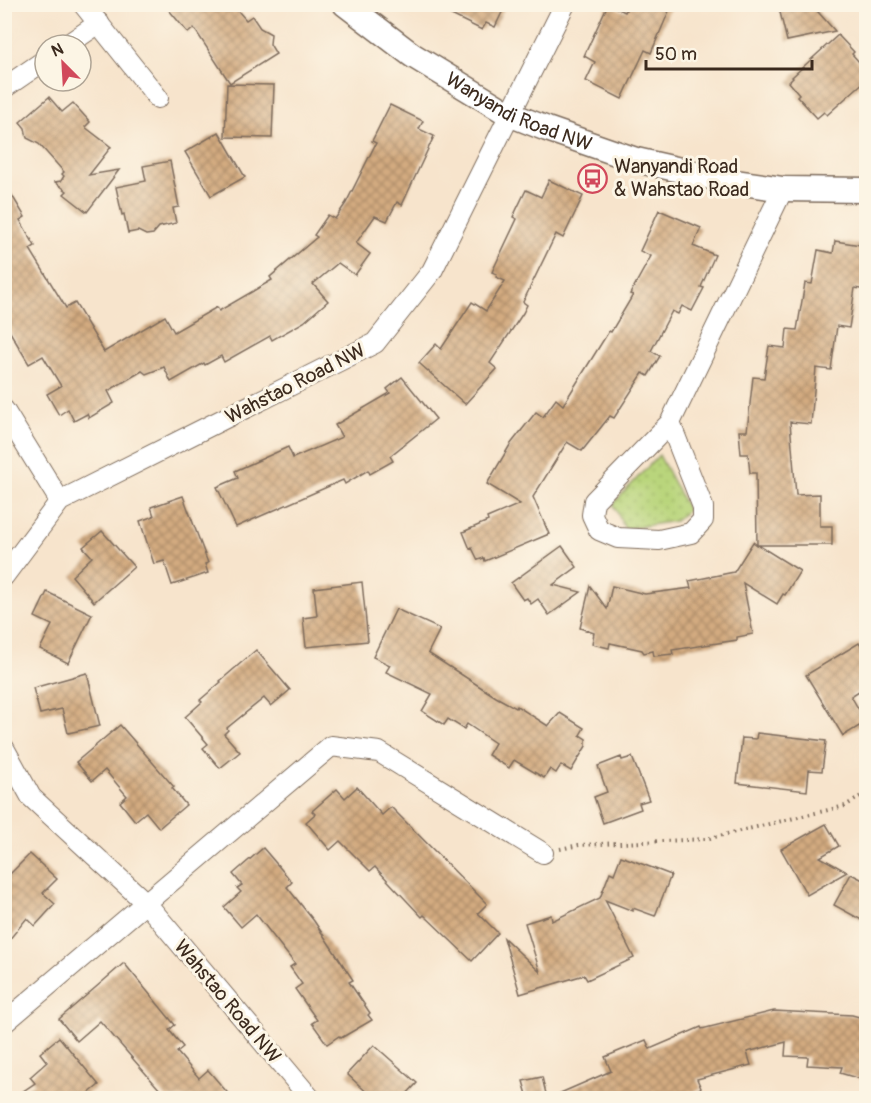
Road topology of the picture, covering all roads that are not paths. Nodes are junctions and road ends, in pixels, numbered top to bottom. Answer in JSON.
{"nodes":[{"id":1,"x":83,"y":4,"type":"edge"},
{"id":2,"x":345,"y":4,"type":"edge"},
{"id":3,"x":565,"y":4,"type":"edge"},
{"id":4,"x":99,"y":23,"type":"junction"},
{"id":5,"x":84,"y":33,"type":"edge"},
{"id":6,"x":33,"y":68,"type":"edge"},
{"id":7,"x":4,"y":88,"type":"edge"},
{"id":8,"x":158,"y":98,"type":"dead end"},
{"id":9,"x":509,"y":114,"type":"junction"},
{"id":10,"x":783,"y":189,"type":"junction"},
{"id":11,"x":867,"y":190,"type":"edge"},
{"id":12,"x":4,"y":410,"type":"edge"},
{"id":13,"x":670,"y":423,"type":"junction"},
{"id":14,"x":60,"y":501,"type":"junction"},
{"id":15,"x":4,"y":576,"type":"edge"},
{"id":16,"x":4,"y":748,"type":"edge"},
{"id":17,"x":543,"y":853,"type":"road end"},
{"id":18,"x":146,"y":903,"type":"junction"},
{"id":19,"x":4,"y":1023,"type":"edge"},
{"id":20,"x":310,"y":1098,"type":"edge"}],
"edges":[{"from":1,"to":4,"type":"street"},
{"from":2,"to":9,"type":"street","name":"Wanyandi Road NW"},
{"from":3,"to":9,"type":"street","name":"Wahstao Road NW"},
{"from":4,"to":5,"type":"street"},
{"from":4,"to":8,"type":"street"},
{"from":6,"to":7,"type":"street"},
{"from":9,"to":10,"type":"street","name":"Wanyandi Road NW"},
{"from":9,"to":14,"type":"street","name":"Wahstao Road NW"},
{"from":10,"to":11,"type":"street","name":"Wanyandi Road NW"},
{"from":10,"to":13,"type":"street"},
{"from":12,"to":14,"type":"street"},
{"from":13,"to":13,"type":"street"},
{"from":14,"to":15,"type":"street","name":"Wahstao Road NW"},
{"from":16,"to":18,"type":"street","name":"Wahstao Road NW"},
{"from":17,"to":18,"type":"street"},
{"from":18,"to":19,"type":"street"},
{"from":18,"to":20,"type":"street","name":"Wahstao Road NW"}]}
